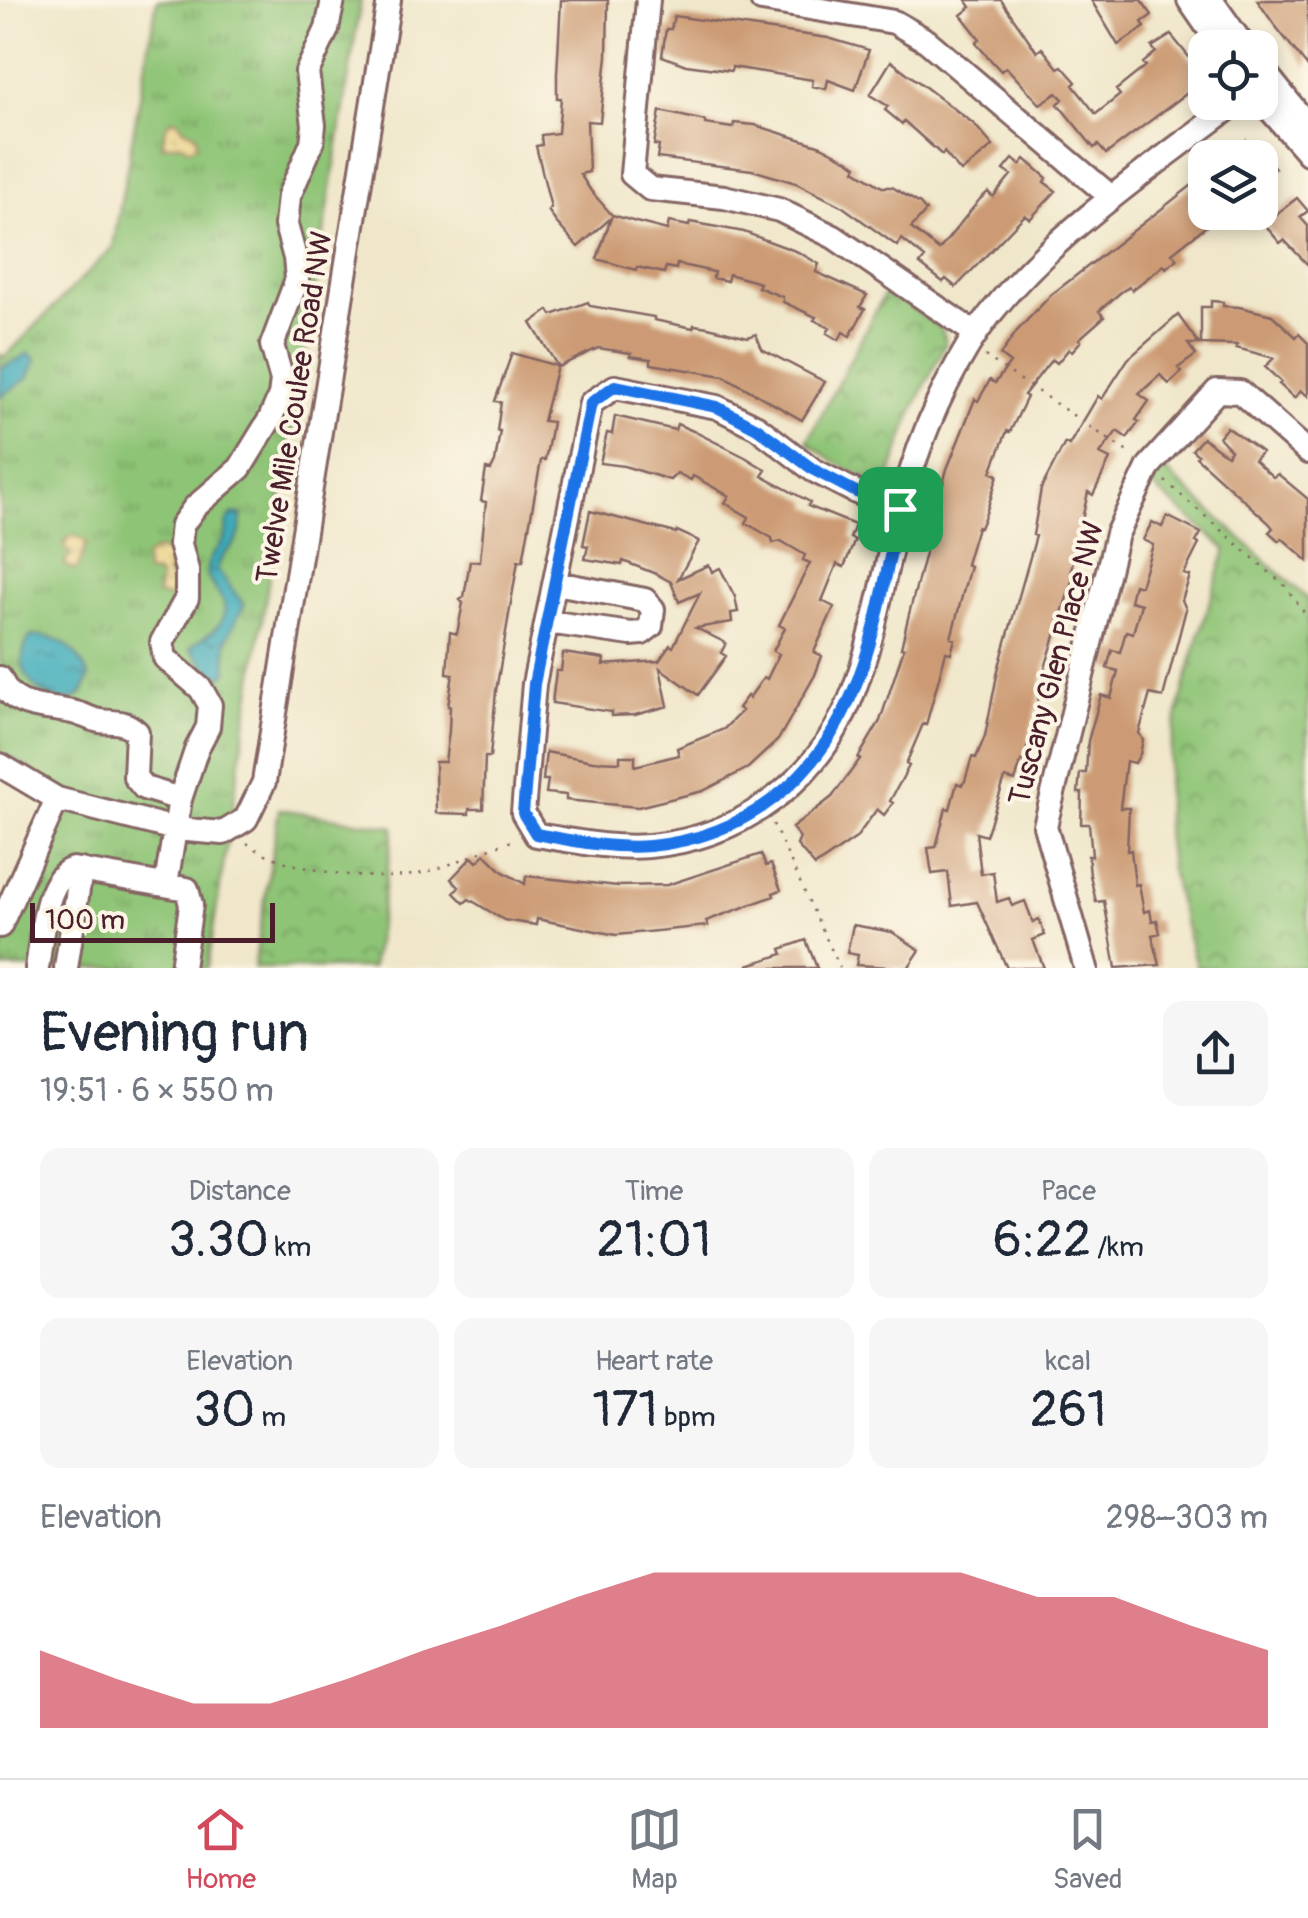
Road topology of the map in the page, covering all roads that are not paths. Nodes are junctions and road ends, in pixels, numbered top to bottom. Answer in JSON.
{"nodes":[{"id":1,"x":333,"y":0,"type":"edge"},
{"id":2,"x":389,"y":0,"type":"edge"},
{"id":3,"x":648,"y":0,"type":"edge"},
{"id":4,"x":762,"y":0,"type":"edge"},
{"id":5,"x":1189,"y":0,"type":"edge"},
{"id":6,"x":1211,"y":0,"type":"edge"},
{"id":7,"x":1210,"y":30,"type":"edge"},
{"id":8,"x":1233,"y":30,"type":"edge"},
{"id":9,"x":1278,"y":97,"type":"edge"},
{"id":10,"x":1278,"y":106,"type":"edge"},
{"id":11,"x":1212,"y":120,"type":"edge"},
{"id":12,"x":1308,"y":126,"type":"edge"},
{"id":13,"x":1308,"y":153,"type":"edge"},
{"id":14,"x":1111,"y":197,"type":"junction"},
{"id":15,"x":972,"y":339,"type":"junction"},
{"id":16,"x":1308,"y":452,"type":"edge"},
{"id":17,"x":900,"y":509,"type":"junction"},
{"id":18,"x":556,"y":583,"type":"junction"},
{"id":19,"x":548,"y":622,"type":"junction"},
{"id":20,"x":0,"y":678,"type":"edge"},
{"id":21,"x":0,"y":766,"type":"edge"},
{"id":22,"x":58,"y":798,"type":"junction"},
{"id":23,"x":180,"y":800,"type":"junction"},
{"id":24,"x":174,"y":829,"type":"junction"},
{"id":25,"x":81,"y":870,"type":"junction"},
{"id":26,"x":166,"y":884,"type":"junction"},
{"id":27,"x":0,"y":926,"type":"edge"},
{"id":28,"x":37,"y":968,"type":"edge"},
{"id":29,"x":66,"y":968,"type":"edge"},
{"id":30,"x":182,"y":968,"type":"edge"},
{"id":31,"x":1086,"y":968,"type":"edge"}],
"edges":[{"from":1,"to":23,"type":"street"},
{"from":2,"to":24,"type":"street","name":"Twelve Mile Coulee Road NW"},
{"from":3,"to":15,"type":"street"},
{"from":4,"to":14,"type":"street"},
{"from":5,"to":7,"type":"street"},
{"from":6,"to":8,"type":"street"},
{"from":9,"to":12,"type":"street"},
{"from":10,"to":13,"type":"street"},
{"from":11,"to":14,"type":"street"},
{"from":14,"to":15,"type":"street"},
{"from":15,"to":17,"type":"street"},
{"from":16,"to":31,"type":"street","name":"Tuscany Glen Place NW"},
{"from":17,"to":18,"type":"street"},
{"from":17,"to":19,"type":"street"},
{"from":18,"to":19,"type":"street"},
{"from":18,"to":19,"type":"street"},
{"from":20,"to":23,"type":"street"},
{"from":21,"to":22,"type":"street"},
{"from":22,"to":24,"type":"street"},
{"from":22,"to":27,"type":"street"},
{"from":23,"to":24,"type":"street"},
{"from":24,"to":26,"type":"street"},
{"from":25,"to":26,"type":"street"},
{"from":25,"to":28,"type":"street"},
{"from":25,"to":29,"type":"street"},
{"from":26,"to":30,"type":"street"}]}
